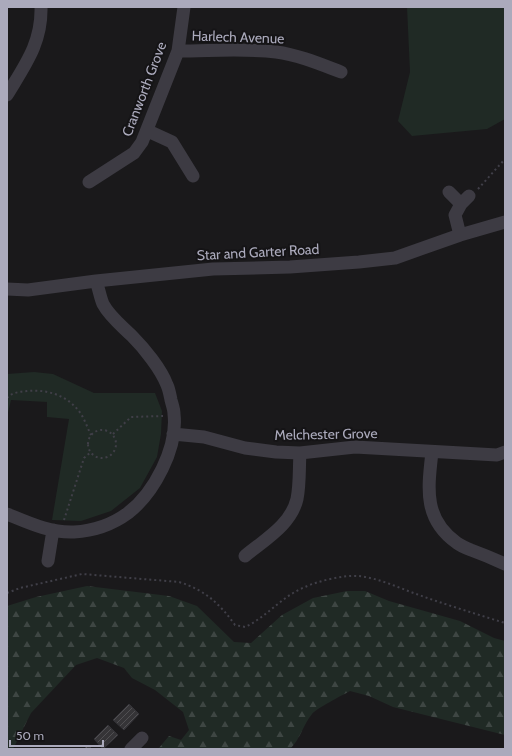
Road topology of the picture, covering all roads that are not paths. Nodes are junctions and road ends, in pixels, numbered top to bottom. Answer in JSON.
{"nodes":[{"id":1,"x":41,"y":7,"type":"edge"},
{"id":2,"x":184,"y":7,"type":"edge"},
{"id":3,"x":178,"y":51,"type":"junction"},
{"id":4,"x":341,"y":72,"type":"dead end"},
{"id":5,"x":7,"y":95,"type":"edge"},
{"id":6,"x":148,"y":130,"type":"junction"},
{"id":7,"x":193,"y":176,"type":"dead end"},
{"id":8,"x":89,"y":182,"type":"dead end"},
{"id":9,"x":450,"y":192,"type":"dead end"},
{"id":10,"x":505,"y":222,"type":"edge"},
{"id":11,"x":460,"y":235,"type":"junction"},
{"id":12,"x":96,"y":281,"type":"junction"},
{"id":13,"x":7,"y":290,"type":"edge"},
{"id":14,"x":173,"y":434,"type":"junction"},
{"id":15,"x":432,"y":452,"type":"junction"},
{"id":16,"x":505,"y":452,"type":"edge"},
{"id":17,"x":300,"y":453,"type":"junction"},
{"id":18,"x":7,"y":514,"type":"edge"},
{"id":19,"x":56,"y":531,"type":"junction"},
{"id":20,"x":246,"y":556,"type":"dead end"},
{"id":21,"x":48,"y":561,"type":"dead end"},
{"id":22,"x":505,"y":564,"type":"edge"},
{"id":23,"x":142,"y":738,"type":"dead end"},
{"id":24,"x":131,"y":749,"type":"edge"}],
"edges":[{"from":1,"to":5,"type":"street"},
{"from":2,"to":3,"type":"street","name":"Cranworth Grove"},
{"from":3,"to":4,"type":"street","name":"Harlech Avenue"},
{"from":3,"to":6,"type":"street","name":"Cranworth Grove"},
{"from":6,"to":7,"type":"street"},
{"from":6,"to":8,"type":"street","name":"Cranworth Grove"},
{"from":9,"to":11,"type":"street"},
{"from":10,"to":11,"type":"street","name":"Star and Garter Road"},
{"from":11,"to":12,"type":"street","name":"Star and Garter Road"},
{"from":12,"to":13,"type":"street","name":"Star and Garter Road"},
{"from":12,"to":14,"type":"street"},
{"from":14,"to":17,"type":"street","name":"Melchester Grove"},
{"from":14,"to":19,"type":"street"},
{"from":15,"to":16,"type":"street","name":"Melchester Grove"},
{"from":15,"to":17,"type":"street","name":"Melchester Grove"},
{"from":15,"to":22,"type":"street"},
{"from":17,"to":20,"type":"street"},
{"from":18,"to":19,"type":"street"},
{"from":19,"to":21,"type":"street"},
{"from":23,"to":24,"type":"street"}]}
